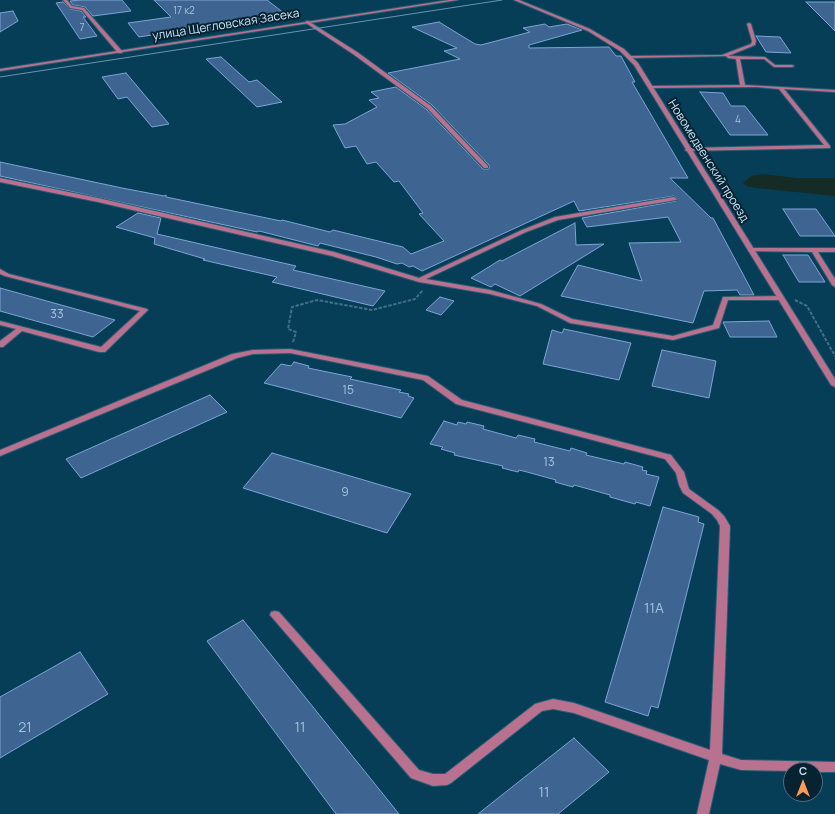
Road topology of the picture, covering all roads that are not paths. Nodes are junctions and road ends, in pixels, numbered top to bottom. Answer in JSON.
{"nodes":[{"id":1,"x":65,"y":0,"type":"edge"},
{"id":2,"x":456,"y":0,"type":"edge"},
{"id":3,"x":516,"y":0,"type":"edge"},
{"id":4,"x":307,"y":22,"type":"junction"},
{"id":5,"x":749,"y":24,"type":"dead end"},
{"id":6,"x":120,"y":52,"type":"junction"},
{"id":7,"x":723,"y":56,"type":"junction"},
{"id":8,"x":629,"y":57,"type":"junction"},
{"id":9,"x":738,"y":57,"type":"junction"},
{"id":10,"x":792,"y":66,"type":"dead end"},
{"id":11,"x":0,"y":70,"type":"edge"},
{"id":12,"x":743,"y":86,"type":"junction"},
{"id":13,"x":650,"y":87,"type":"junction"},
{"id":14,"x":781,"y":88,"type":"junction"},
{"id":15,"x":835,"y":91,"type":"edge"},
{"id":16,"x":688,"y":150,"type":"junction"},
{"id":17,"x":486,"y":167,"type":"dead end"},
{"id":18,"x":0,"y":180,"type":"edge"},
{"id":19,"x":674,"y":199,"type":"dead end"},
{"id":20,"x":750,"y":250,"type":"junction"},
{"id":21,"x":814,"y":250,"type":"junction"},
{"id":22,"x":835,"y":250,"type":"edge"},
{"id":23,"x":0,"y":271,"type":"edge"},
{"id":24,"x":419,"y":280,"type":"junction"},
{"id":25,"x":835,"y":285,"type":"edge"},
{"id":26,"x":780,"y":298,"type":"junction"},
{"id":27,"x":0,"y":323,"type":"edge"},
{"id":28,"x":21,"y":328,"type":"junction"},
{"id":29,"x":0,"y":345,"type":"edge"},
{"id":30,"x":835,"y":385,"type":"edge"},
{"id":31,"x":0,"y":453,"type":"edge"},
{"id":32,"x":275,"y":615,"type":"dead end"},
{"id":33,"x":716,"y":757,"type":"junction"},
{"id":34,"x":835,"y":767,"type":"edge"},
{"id":35,"x":702,"y":814,"type":"edge"}],
"edges":[{"from":1,"to":6,"type":"street"},
{"from":2,"to":4,"type":"street","name":"улица Щегловская Засека"},
{"from":3,"to":8,"type":"street","name":"Новомедвенский проезд"},
{"from":4,"to":6,"type":"street","name":"улица Щегловская Засека"},
{"from":4,"to":17,"type":"street"},
{"from":5,"to":7,"type":"street"},
{"from":6,"to":11,"type":"street","name":"улица Щегловская Засека"},
{"from":7,"to":8,"type":"street"},
{"from":7,"to":9,"type":"street"},
{"from":8,"to":13,"type":"street","name":"Новомедвенский проезд"},
{"from":9,"to":10,"type":"street"},
{"from":9,"to":12,"type":"street"},
{"from":12,"to":13,"type":"street"},
{"from":12,"to":14,"type":"street"},
{"from":13,"to":16,"type":"street","name":"Новомедвенский проезд"},
{"from":14,"to":15,"type":"street"},
{"from":14,"to":16,"type":"street"},
{"from":16,"to":20,"type":"street","name":"Новомедвенский проезд"},
{"from":18,"to":24,"type":"street"},
{"from":19,"to":24,"type":"street"},
{"from":20,"to":21,"type":"street"},
{"from":20,"to":26,"type":"street","name":"Новомедвенский проезд"},
{"from":21,"to":22,"type":"street"},
{"from":21,"to":25,"type":"street"},
{"from":23,"to":28,"type":"street"},
{"from":24,"to":26,"type":"street"},
{"from":26,"to":30,"type":"street","name":"Новомедвенский проезд"},
{"from":27,"to":28,"type":"street"},
{"from":28,"to":29,"type":"street"},
{"from":31,"to":33,"type":"street"},
{"from":32,"to":33,"type":"street"},
{"from":33,"to":34,"type":"street"},
{"from":33,"to":35,"type":"street"}]}
